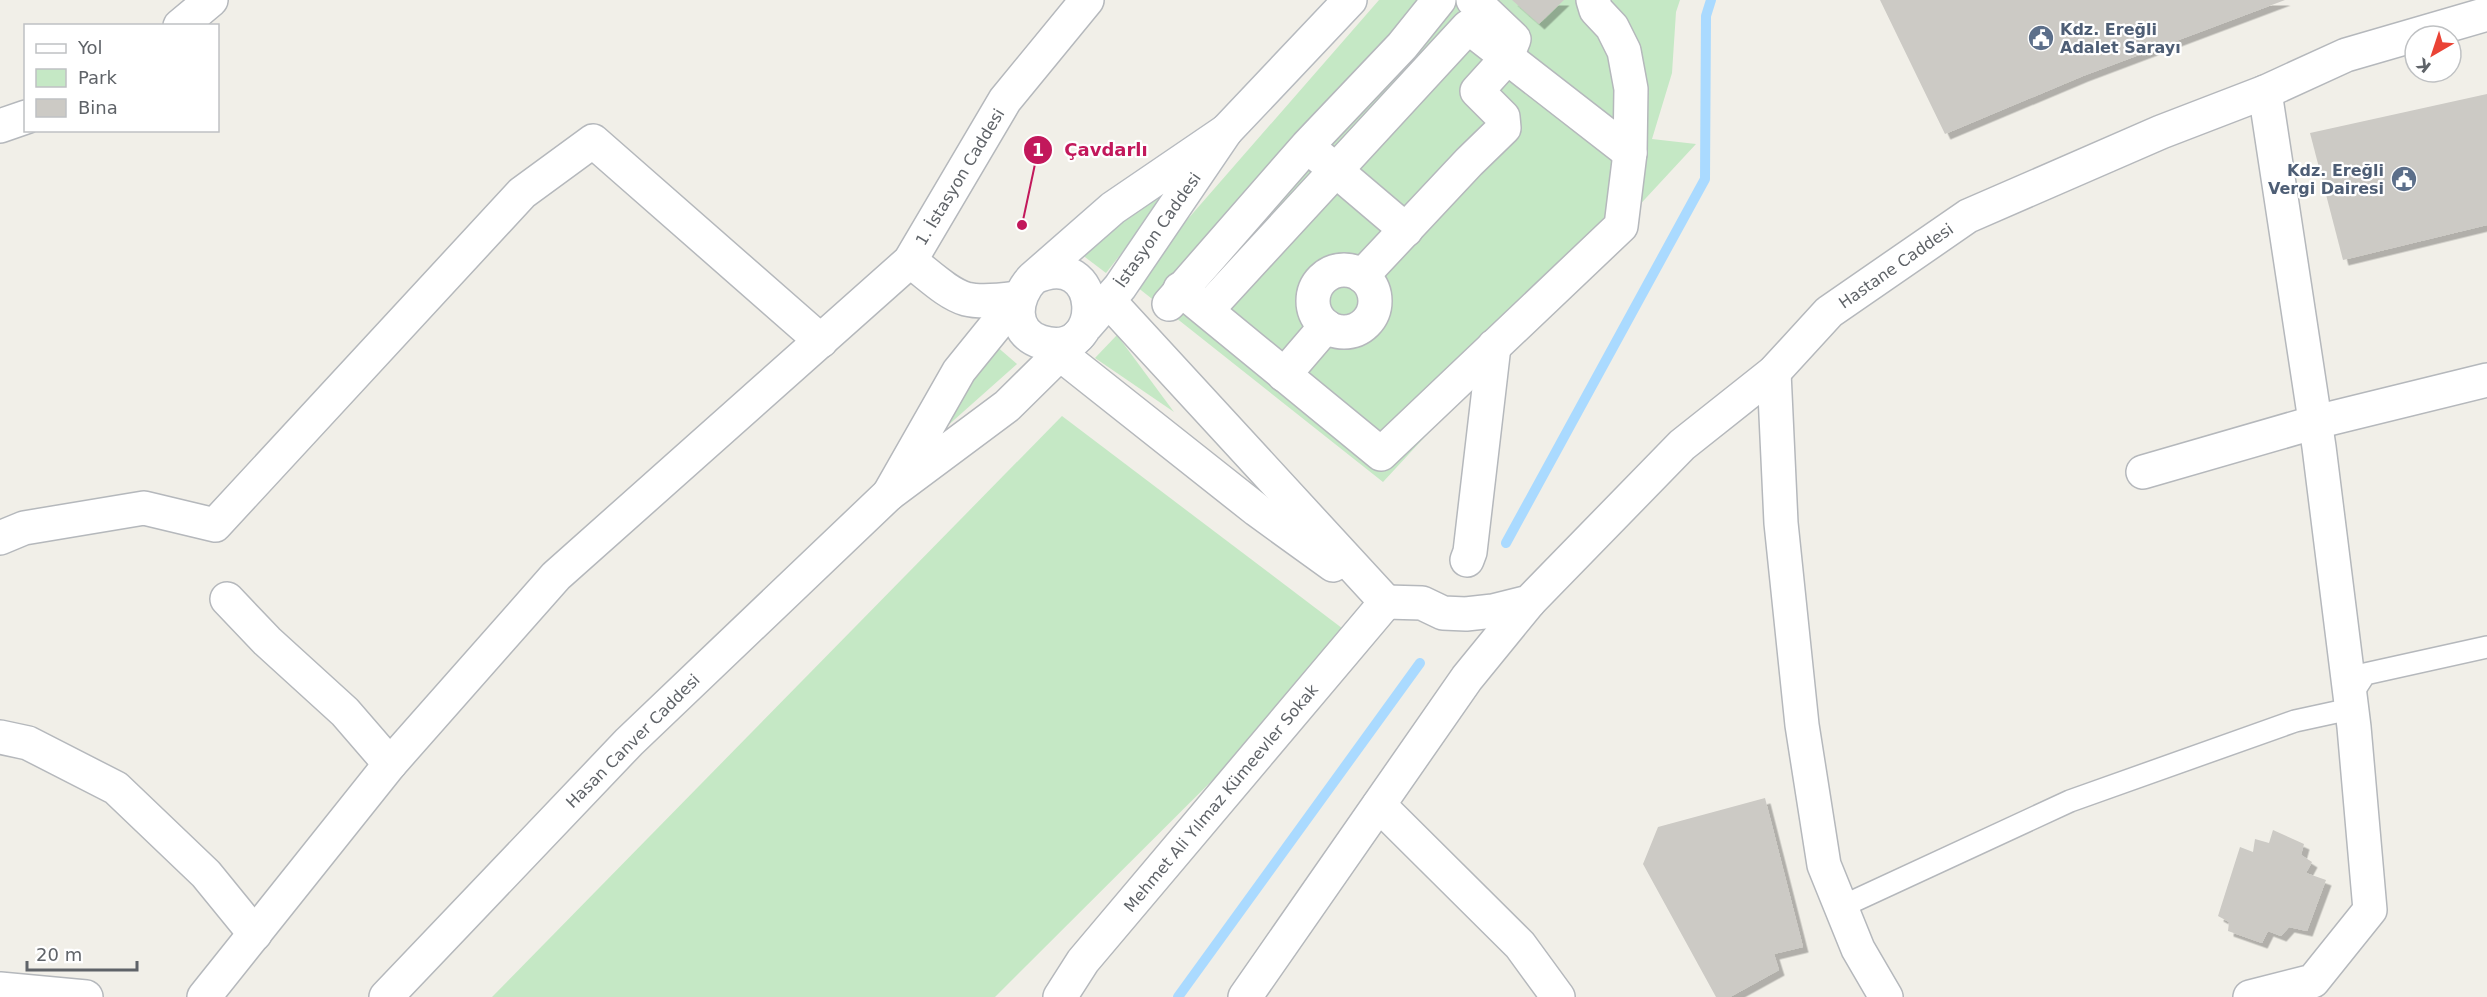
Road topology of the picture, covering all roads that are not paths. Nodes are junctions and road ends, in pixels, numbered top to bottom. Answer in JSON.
{"nodes":[{"id":1,"x":211,"y":0,"type":"edge"},
{"id":2,"x":1350,"y":0,"type":"edge"},
{"id":3,"x":1439,"y":0,"type":"edge"},
{"id":4,"x":1473,"y":0,"type":"edge"},
{"id":5,"x":1593,"y":0,"type":"edge"},
{"id":6,"x":1086,"y":6,"type":"edge"},
{"id":7,"x":2487,"y":14,"type":"edge"},
{"id":8,"x":182,"y":24,"type":"edge"},
{"id":9,"x":1506,"y":59,"type":"junction"},
{"id":10,"x":2265,"y":92,"type":"junction"},
{"id":11,"x":24,"y":118,"type":"edge"},
{"id":12,"x":0,"y":126,"type":"edge"},
{"id":13,"x":1226,"y":131,"type":"junction"},
{"id":14,"x":1308,"y":146,"type":"junction"},
{"id":15,"x":1630,"y":153,"type":"junction"},
{"id":16,"x":1336,"y":171,"type":"junction"},
{"id":17,"x":1406,"y":230,"type":"junction"},
{"id":18,"x":910,"y":261,"type":"junction"},
{"id":19,"x":1026,"y":288,"type":"junction"},
{"id":20,"x":1108,"y":300,"type":"junction"},
{"id":21,"x":1207,"y":310,"type":"junction"},
{"id":22,"x":1075,"y":338,"type":"junction"},
{"id":23,"x":821,"y":341,"type":"junction"},
{"id":24,"x":1494,"y":346,"type":"junction"},
{"id":25,"x":1774,"y":372,"type":"junction"},
{"id":26,"x":1284,"y":375,"type":"junction"},
{"id":27,"x":2487,"y":380,"type":"edge"},
{"id":28,"x":2316,"y":422,"type":"junction"},
{"id":29,"x":2143,"y":472,"type":"dead end"},
{"id":30,"x":889,"y":494,"type":"junction"},
{"id":31,"x":0,"y":538,"type":"edge"},
{"id":32,"x":1467,"y":560,"type":"dead end"},
{"id":33,"x":227,"y":599,"type":"dead end"},
{"id":34,"x":1386,"y":602,"type":"junction"},
{"id":35,"x":1528,"y":602,"type":"junction"},
{"id":36,"x":2487,"y":647,"type":"edge"},
{"id":37,"x":2351,"y":700,"type":"junction"},
{"id":38,"x":0,"y":737,"type":"edge"},
{"id":39,"x":390,"y":764,"type":"junction"},
{"id":40,"x":1379,"y":805,"type":"junction"},
{"id":41,"x":1841,"y":907,"type":"junction"},
{"id":42,"x":255,"y":934,"type":"junction"},
{"id":43,"x":0,"y":989,"type":"edge"},
{"id":44,"x":86,"y":997,"type":"edge"},
{"id":45,"x":204,"y":997,"type":"edge"},
{"id":46,"x":386,"y":997,"type":"edge"},
{"id":47,"x":1060,"y":997,"type":"edge"},
{"id":48,"x":1245,"y":997,"type":"edge"},
{"id":49,"x":1558,"y":997,"type":"edge"},
{"id":50,"x":1886,"y":997,"type":"edge"},
{"id":51,"x":2250,"y":997,"type":"edge"}],
"edges":[{"from":1,"to":8,"type":"street"},
{"from":2,"to":13,"type":"street","name":"İstasyon Caddesi"},
{"from":3,"to":14,"type":"street"},
{"from":4,"to":9,"type":"street"},
{"from":5,"to":15,"type":"street"},
{"from":6,"to":18,"type":"street","name":"1. İstasyon Caddesi"},
{"from":7,"to":10,"type":"street","name":"Hastane Caddesi"},
{"from":9,"to":15,"type":"street"},
{"from":9,"to":16,"type":"street"},
{"from":9,"to":17,"type":"street"},
{"from":10,"to":25,"type":"street","name":"Hastane Caddesi"},
{"from":10,"to":28,"type":"street"},
{"from":11,"to":12,"type":"street"},
{"from":13,"to":19,"type":"street","name":"İstasyon Caddesi"},
{"from":13,"to":20,"type":"street","name":"İstasyon Caddesi"},
{"from":14,"to":16,"type":"street"},
{"from":14,"to":21,"type":"street"},
{"from":15,"to":24,"type":"street"},
{"from":16,"to":17,"type":"street"},
{"from":16,"to":21,"type":"street"},
{"from":17,"to":26,"type":"street"},
{"from":18,"to":19,"type":"street","name":"1. İstasyon Caddesi"},
{"from":18,"to":23,"type":"street"},
{"from":19,"to":22,"type":"street"},
{"from":19,"to":22,"type":"street"},
{"from":19,"to":30,"type":"street","name":"Hasan Canver Caddesi"},
{"from":20,"to":22,"type":"street","name":"İstasyon Caddesi"},
{"from":20,"to":34,"type":"street"},
{"from":21,"to":26,"type":"street"},
{"from":22,"to":30,"type":"street","name":"Hasan Canver Caddesi"},
{"from":22,"to":34,"type":"street"},
{"from":23,"to":31,"type":"street"},
{"from":23,"to":39,"type":"street"},
{"from":24,"to":26,"type":"street"},
{"from":24,"to":32,"type":"street"},
{"from":25,"to":35,"type":"street","name":"Hastane Caddesi"},
{"from":25,"to":41,"type":"street"},
{"from":27,"to":28,"type":"street"},
{"from":28,"to":29,"type":"street"},
{"from":28,"to":37,"type":"street"},
{"from":30,"to":46,"type":"street","name":"Hasan Canver Caddesi"},
{"from":33,"to":39,"type":"street"},
{"from":34,"to":35,"type":"street"},
{"from":34,"to":47,"type":"street","name":"Mehmet Ali Yılmaz Kümeevler Sokak"},
{"from":35,"to":40,"type":"street"},
{"from":36,"to":37,"type":"lane"},
{"from":37,"to":41,"type":"lane"},
{"from":37,"to":51,"type":"street"},
{"from":38,"to":42,"type":"street"},
{"from":39,"to":42,"type":"street"},
{"from":40,"to":48,"type":"street"},
{"from":40,"to":49,"type":"street"},
{"from":41,"to":50,"type":"street"},
{"from":42,"to":45,"type":"street"},
{"from":43,"to":44,"type":"street"}]}
